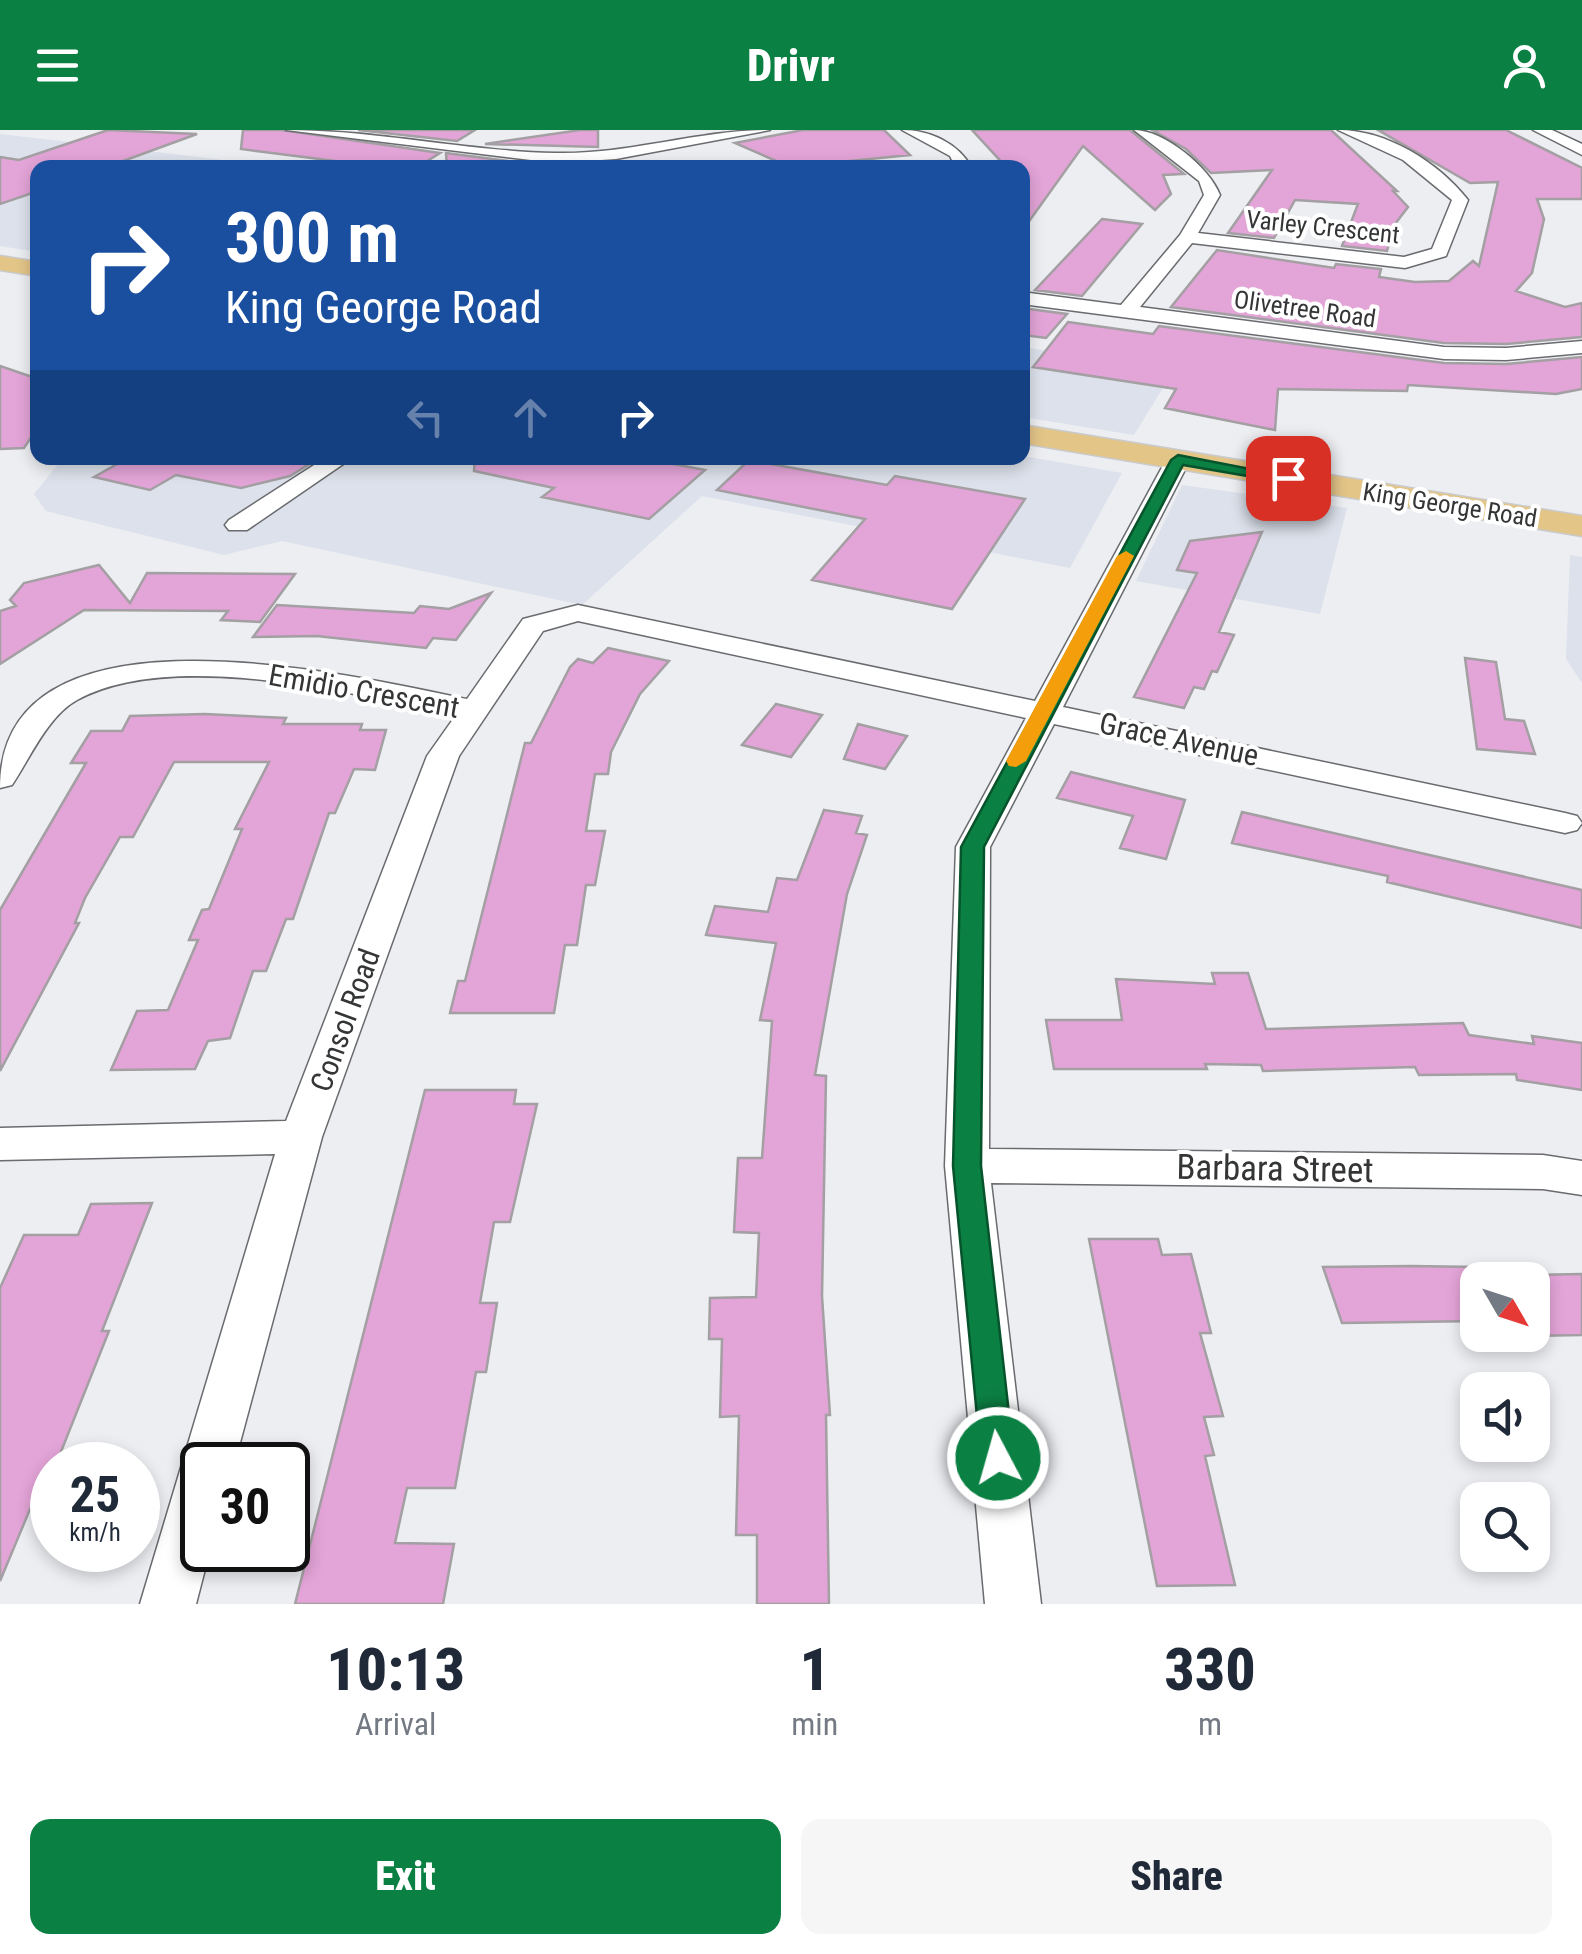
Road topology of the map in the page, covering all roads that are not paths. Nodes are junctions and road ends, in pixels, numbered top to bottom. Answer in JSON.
{"nodes":[{"id":1,"x":293,"y":130,"type":"edge"},
{"id":2,"x":662,"y":130,"type":"edge"},
{"id":3,"x":763,"y":130,"type":"edge"},
{"id":4,"x":909,"y":130,"type":"edge"},
{"id":5,"x":1142,"y":130,"type":"edge"},
{"id":6,"x":1345,"y":130,"type":"edge"},
{"id":7,"x":1540,"y":130,"type":"edge"},
{"id":8,"x":689,"y":144,"type":"junction"},
{"id":9,"x":1578,"y":146,"type":"edge"},
{"id":10,"x":715,"y":155,"type":"dead end"},
{"id":11,"x":960,"y":160,"type":"edge"},
{"id":12,"x":1187,"y":236,"type":"junction"},
{"id":13,"x":0,"y":263,"type":"edge"},
{"id":14,"x":30,"y":268,"type":"edge"},
{"id":15,"x":1030,"y":299,"type":"edge"},
{"id":16,"x":1126,"y":312,"type":"junction"},
{"id":17,"x":1582,"y":346,"type":"edge"},
{"id":18,"x":1030,"y":435,"type":"edge"},
{"id":19,"x":1178,"y":460,"type":"junction"},
{"id":20,"x":329,"y":465,"type":"edge"},
{"id":21,"x":238,"y":525,"type":"dead end"},
{"id":22,"x":1582,"y":526,"type":"edge"},
{"id":23,"x":558,"y":616,"type":"joint"},
{"id":24,"x":474,"y":710,"type":"junction"},
{"id":25,"x":1042,"y":710,"type":"junction"},
{"id":26,"x":0,"y":778,"type":"edge"},
{"id":27,"x":1565,"y":823,"type":"dead end"},
{"id":28,"x":301,"y":1136,"type":"junction"},
{"id":29,"x":0,"y":1144,"type":"edge"},
{"id":30,"x":967,"y":1166,"type":"junction"},
{"id":31,"x":1582,"y":1178,"type":"edge"},
{"id":32,"x":215,"y":1442,"type":"edge"},
{"id":33,"x":180,"y":1562,"type":"edge"},
{"id":34,"x":168,"y":1604,"type":"edge"},
{"id":35,"x":1013,"y":1604,"type":"edge"}],
"edges":[{"from":1,"to":8,"type":"street"},
{"from":2,"to":8,"type":"street"},
{"from":3,"to":8,"type":"street"},
{"from":4,"to":11,"type":"street"},
{"from":5,"to":12,"type":"street"},
{"from":6,"to":12,"type":"street","name":"Varley Crescent"},
{"from":7,"to":9,"type":"street"},
{"from":8,"to":10,"type":"street"},
{"from":12,"to":16,"type":"street"},
{"from":13,"to":14,"type":"main road"},
{"from":15,"to":16,"type":"street","name":"Olivetree Road"},
{"from":16,"to":17,"type":"street","name":"Olivetree Road"},
{"from":18,"to":19,"type":"main road","name":"King George Road"},
{"from":19,"to":22,"type":"main road","name":"King George Road"},
{"from":19,"to":25,"type":"street"},
{"from":20,"to":21,"type":"street"},
{"from":23,"to":24,"type":"street","name":"Consol Road"},
{"from":23,"to":25,"type":"street","name":"Grace Avenue"},
{"from":24,"to":26,"type":"street","name":"Emidio Crescent"},
{"from":24,"to":28,"type":"street","name":"Consol Road"},
{"from":25,"to":27,"type":"street","name":"Grace Avenue"},
{"from":25,"to":30,"type":"street"},
{"from":28,"to":29,"type":"street"},
{"from":28,"to":32,"type":"street","name":"Consol Road"},
{"from":30,"to":31,"type":"street","name":"Barbara Street"},
{"from":30,"to":35,"type":"street"},
{"from":33,"to":34,"type":"street"}]}
